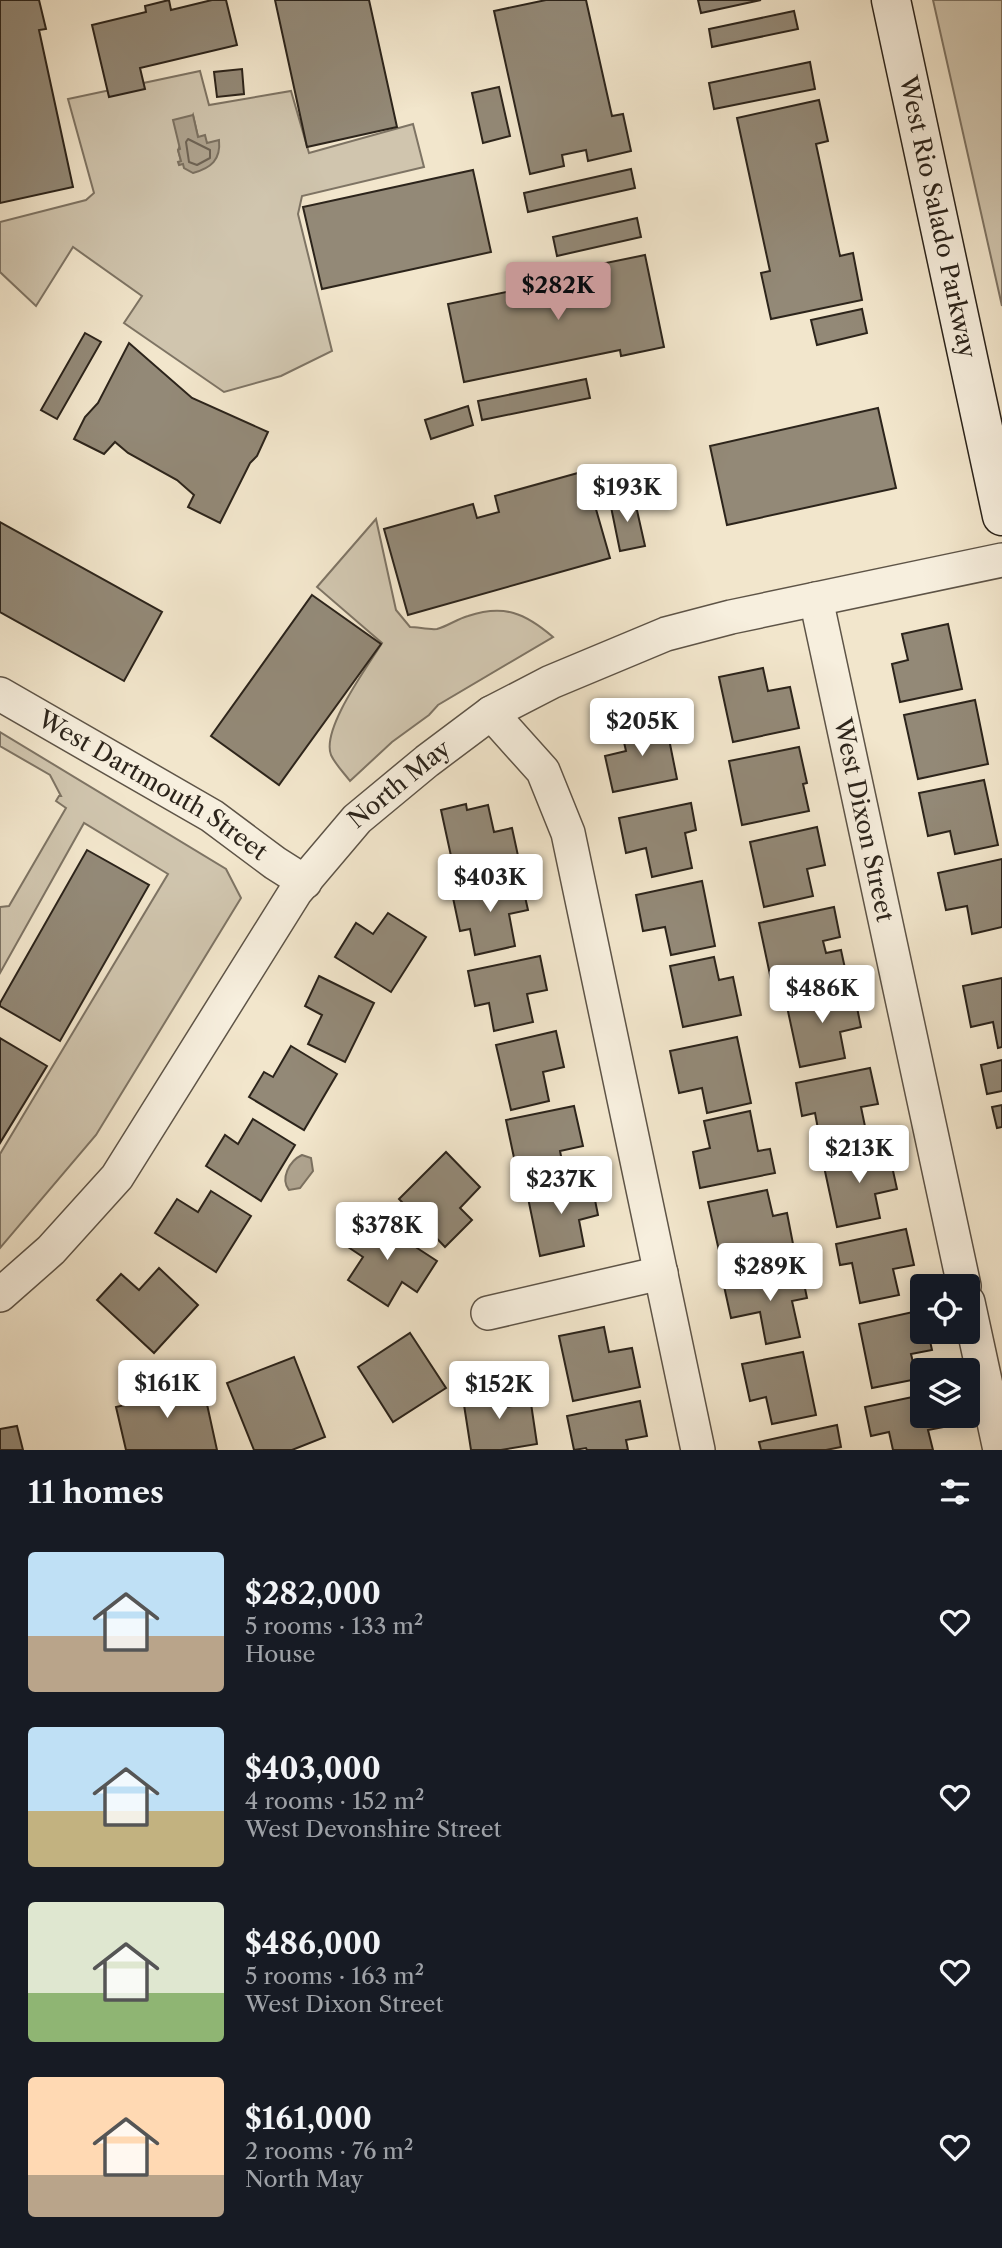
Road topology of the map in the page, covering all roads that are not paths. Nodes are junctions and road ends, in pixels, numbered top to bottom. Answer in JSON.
{"nodes":[{"id":1,"x":891,"y":0,"type":"edge"},
{"id":2,"x":1002,"y":516,"type":"edge"},
{"id":3,"x":1002,"y":560,"type":"edge"},
{"id":4,"x":816,"y":599,"type":"junction"},
{"id":5,"x":0,"y":694,"type":"edge"},
{"id":6,"x":491,"y":713,"type":"junction"},
{"id":7,"x":304,"y":882,"type":"junction"},
{"id":8,"x":661,"y":1273,"type":"junction"},
{"id":9,"x":961,"y":1274,"type":"edge"},
{"id":10,"x":0,"y":1295,"type":"edge"},
{"id":11,"x":488,"y":1313,"type":"dead end"},
{"id":12,"x":977,"y":1344,"type":"edge"},
{"id":13,"x":698,"y":1450,"type":"edge"},
{"id":14,"x":1000,"y":1450,"type":"edge"}],
"edges":[{"from":1,"to":2,"type":"main road","name":"West Rio Salado Parkway"},
{"from":3,"to":4,"type":"street","name":"North May"},
{"from":4,"to":6,"type":"street","name":"North May"},
{"from":4,"to":9,"type":"street","name":"West Dixon Street"},
{"from":5,"to":7,"type":"street","name":"West Dartmouth Street"},
{"from":6,"to":7,"type":"street","name":"North May"},
{"from":6,"to":8,"type":"street"},
{"from":7,"to":10,"type":"street","name":"North May"},
{"from":8,"to":11,"type":"street"},
{"from":8,"to":13,"type":"street"},
{"from":12,"to":14,"type":"street"}]}
